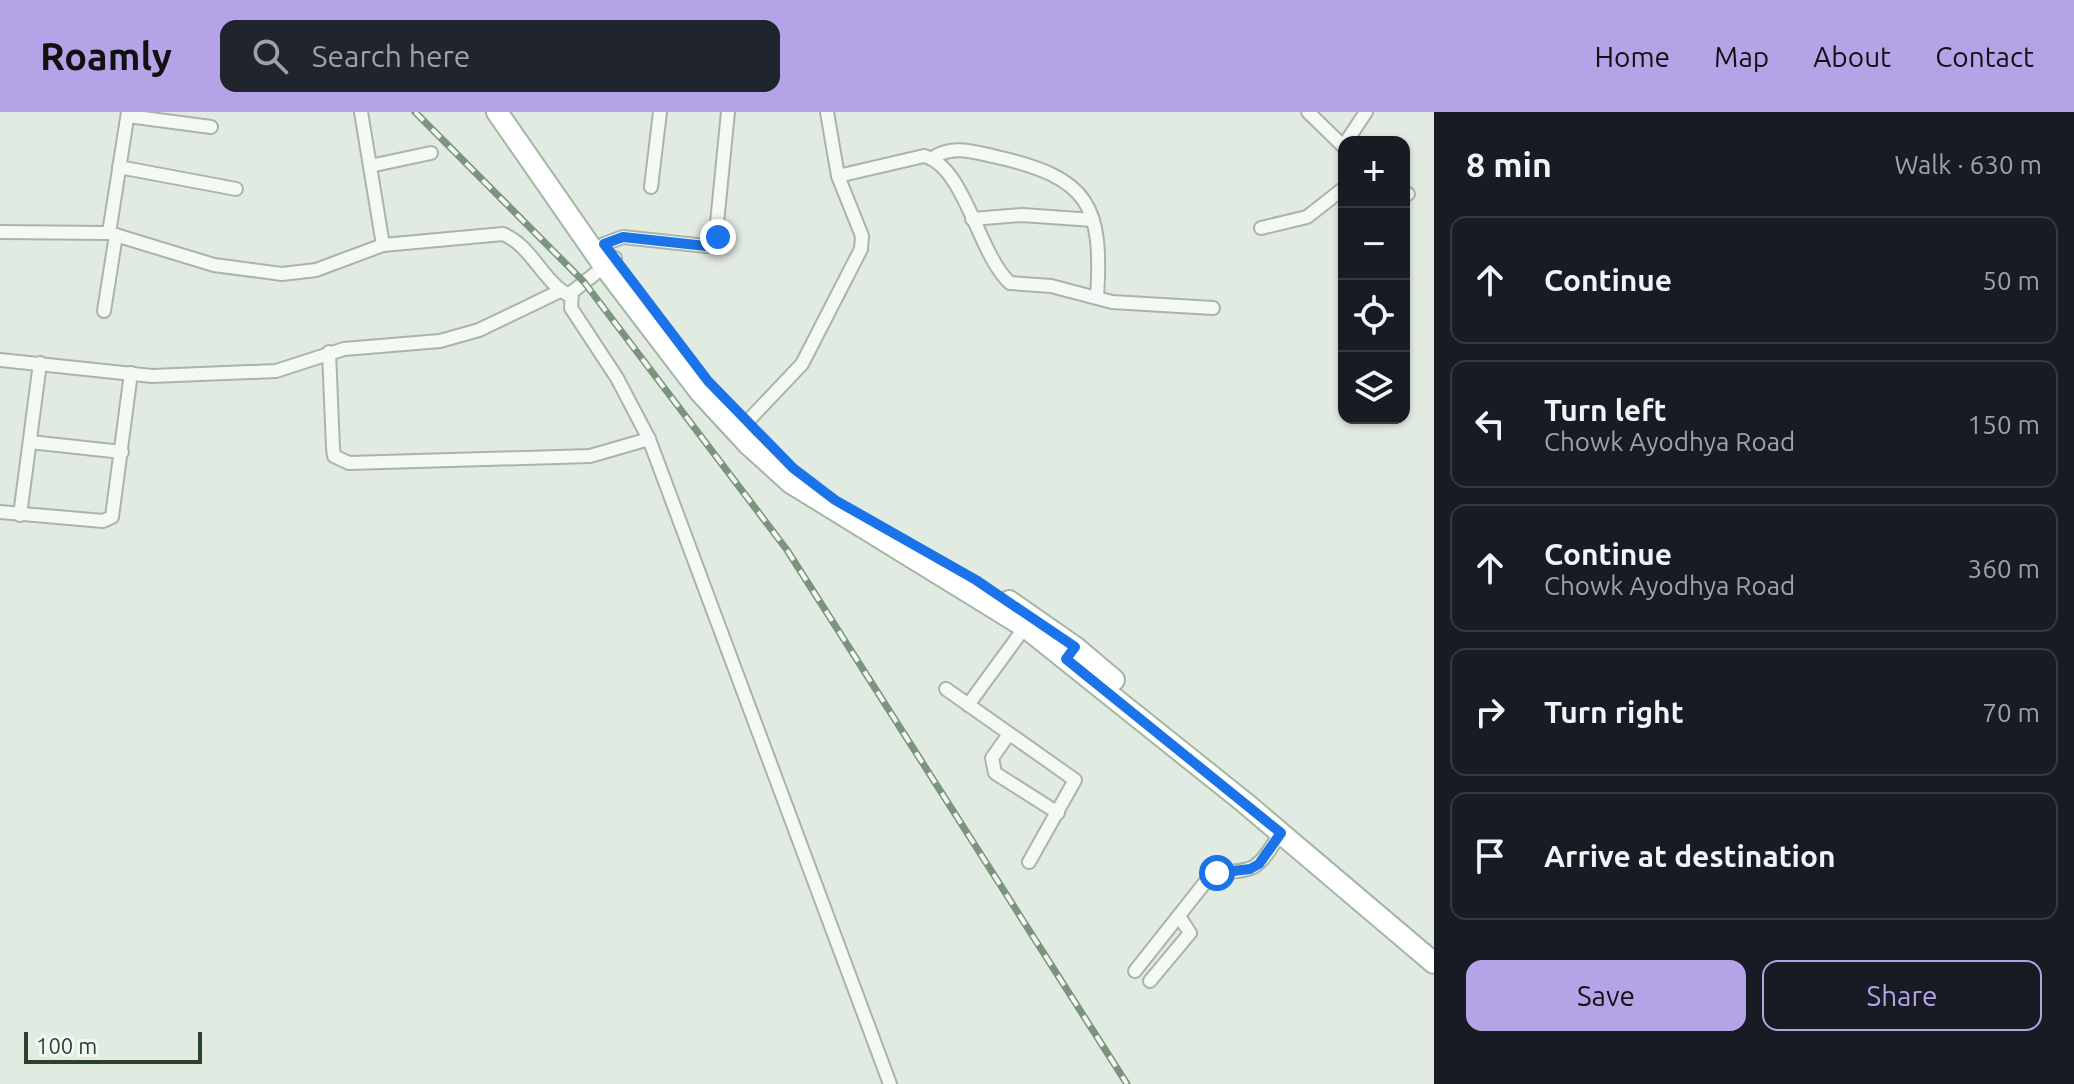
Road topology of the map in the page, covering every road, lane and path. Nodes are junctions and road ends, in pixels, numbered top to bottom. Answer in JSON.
{"nodes":[{"id":1,"x":361,"y":112,"type":"edge"},
{"id":2,"x":497,"y":112,"type":"edge"},
{"id":3,"x":513,"y":112,"type":"edge"},
{"id":4,"x":660,"y":112,"type":"edge"},
{"id":5,"x":728,"y":112,"type":"edge"},
{"id":6,"x":827,"y":112,"type":"edge"},
{"id":7,"x":1308,"y":112,"type":"edge"},
{"id":8,"x":1366,"y":112,"type":"edge"},
{"id":9,"x":128,"y":114,"type":"edge"},
{"id":10,"x":211,"y":127,"type":"dead end"},
{"id":11,"x":1350,"y":136,"type":"edge"},
{"id":12,"x":1338,"y":140,"type":"edge"},
{"id":13,"x":431,"y":153,"type":"dead end"},
{"id":14,"x":932,"y":158,"type":"junction"},
{"id":15,"x":370,"y":166,"type":"junction"},
{"id":16,"x":119,"y":167,"type":"junction"},
{"id":17,"x":838,"y":176,"type":"junction"},
{"id":18,"x":651,"y":187,"type":"dead end"},
{"id":19,"x":236,"y":189,"type":"dead end"},
{"id":20,"x":1338,"y":193,"type":"edge"},
{"id":21,"x":972,"y":219,"type":"junction"},
{"id":22,"x":1093,"y":220,"type":"junction"},
{"id":23,"x":1261,"y":228,"type":"dead end"},
{"id":24,"x":0,"y":232,"type":"edge"},
{"id":25,"x":113,"y":234,"type":"junction"},
{"id":26,"x":383,"y":245,"type":"junction"},
{"id":27,"x":607,"y":256,"type":"junction"},
{"id":28,"x":565,"y":294,"type":"junction"},
{"id":29,"x":1097,"y":297,"type":"junction"},
{"id":30,"x":1213,"y":308,"type":"dead end"},
{"id":31,"x":104,"y":311,"type":"dead end"},
{"id":32,"x":329,"y":352,"type":"junction"},
{"id":33,"x":0,"y":360,"type":"edge"},
{"id":34,"x":40,"y":363,"type":"junction"},
{"id":35,"x":131,"y":373,"type":"junction"},
{"id":36,"x":746,"y":423,"type":"junction"},
{"id":37,"x":649,"y":439,"type":"junction"},
{"id":38,"x":30,"y":442,"type":"junction"},
{"id":39,"x":122,"y":452,"type":"junction"},
{"id":40,"x":0,"y":512,"type":"edge"},
{"id":41,"x":20,"y":515,"type":"junction"},
{"id":42,"x":1025,"y":627,"type":"junction"},
{"id":43,"x":1071,"y":653,"type":"junction"},
{"id":44,"x":946,"y":689,"type":"dead end"},
{"id":45,"x":968,"y":705,"type":"junction"},
{"id":46,"x":1009,"y":734,"type":"junction"},
{"id":47,"x":1058,"y":813,"type":"junction"},
{"id":48,"x":1281,"y":833,"type":"junction"},
{"id":49,"x":1029,"y":862,"type":"dead end"},
{"id":50,"x":1179,"y":916,"type":"junction"},
{"id":51,"x":1434,"y":948,"type":"edge"},
{"id":52,"x":1434,"y":963,"type":"edge"},
{"id":53,"x":1135,"y":971,"type":"dead end"},
{"id":54,"x":1150,"y":981,"type":"dead end"},
{"id":55,"x":890,"y":1084,"type":"edge"}],
"edges":[{"from":1,"to":15,"type":"street"},
{"from":2,"to":27,"type":"main road"},
{"from":3,"to":27,"type":"main road"},
{"from":4,"to":18,"type":"street"},
{"from":5,"to":27,"type":"street"},
{"from":6,"to":17,"type":"street"},
{"from":7,"to":12,"type":"street"},
{"from":8,"to":11,"type":"street"},
{"from":9,"to":10,"type":"street"},
{"from":9,"to":16,"type":"street"},
{"from":13,"to":15,"type":"street"},
{"from":14,"to":17,"type":"street"},
{"from":14,"to":21,"type":"street"},
{"from":14,"to":22,"type":"street"},
{"from":15,"to":26,"type":"street"},
{"from":16,"to":19,"type":"street"},
{"from":16,"to":25,"type":"street"},
{"from":17,"to":36,"type":"street"},
{"from":20,"to":23,"type":"street"},
{"from":21,"to":22,"type":"street"},
{"from":21,"to":29,"type":"street"},
{"from":22,"to":29,"type":"street"},
{"from":24,"to":25,"type":"street"},
{"from":25,"to":26,"type":"street"},
{"from":25,"to":31,"type":"street"},
{"from":26,"to":28,"type":"street"},
{"from":27,"to":28,"type":"street"},
{"from":27,"to":36,"type":"main road"},
{"from":27,"to":42,"type":"main road"},
{"from":28,"to":32,"type":"street"},
{"from":28,"to":37,"type":"street"},
{"from":29,"to":30,"type":"street"},
{"from":32,"to":35,"type":"street"},
{"from":32,"to":37,"type":"street"},
{"from":33,"to":34,"type":"street"},
{"from":34,"to":35,"type":"street"},
{"from":34,"to":38,"type":"street"},
{"from":35,"to":39,"type":"street"},
{"from":36,"to":43,"type":"main road"},
{"from":37,"to":55,"type":"street"},
{"from":38,"to":39,"type":"street"},
{"from":38,"to":41,"type":"street"},
{"from":39,"to":41,"type":"street"},
{"from":40,"to":41,"type":"street"},
{"from":42,"to":43,"type":"main road"},
{"from":42,"to":45,"type":"street"},
{"from":43,"to":48,"type":"main road"},
{"from":43,"to":51,"type":"main road"},
{"from":44,"to":45,"type":"street"},
{"from":45,"to":46,"type":"street"},
{"from":46,"to":47,"type":"street"},
{"from":46,"to":47,"type":"street"},
{"from":47,"to":49,"type":"street"},
{"from":48,"to":50,"type":"street"},
{"from":48,"to":52,"type":"main road"},
{"from":50,"to":53,"type":"street"},
{"from":50,"to":54,"type":"street"}]}
